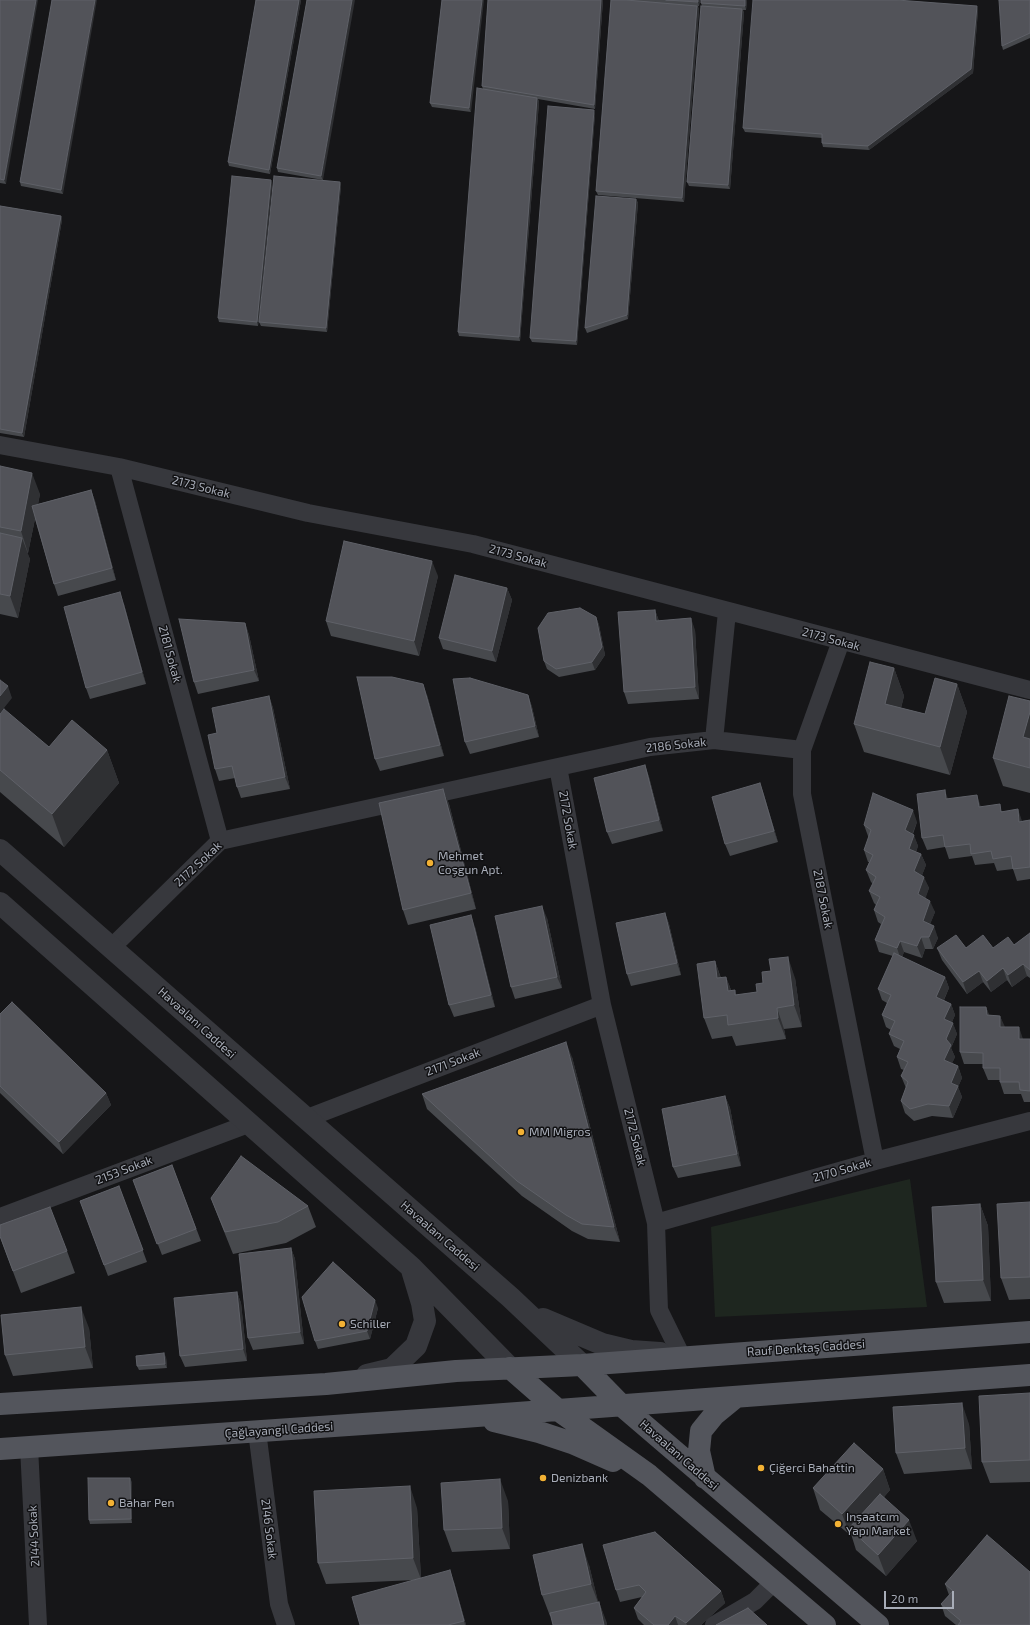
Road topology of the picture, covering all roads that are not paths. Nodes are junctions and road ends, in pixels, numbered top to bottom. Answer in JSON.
{"nodes":[{"id":1,"x":0,"y":445,"type":"edge"},
{"id":2,"x":119,"y":467,"type":"junction"},
{"id":3,"x":727,"y":612,"type":"junction"},
{"id":4,"x":841,"y":641,"type":"junction"},
{"id":5,"x":1030,"y":690,"type":"edge"},
{"id":6,"x":714,"y":740,"type":"junction"},
{"id":7,"x":802,"y":750,"type":"junction"},
{"id":8,"x":558,"y":767,"type":"junction"},
{"id":9,"x":220,"y":840,"type":"junction"},
{"id":10,"x":0,"y":850,"type":"edge"},
{"id":11,"x":0,"y":903,"type":"edge"},
{"id":12,"x":112,"y":948,"type":"junction"},
{"id":13,"x":602,"y":1005,"type":"junction"},
{"id":14,"x":305,"y":1119,"type":"junction"},
{"id":15,"x":1030,"y":1121,"type":"edge"},
{"id":16,"x":248,"y":1124,"type":"junction"},
{"id":17,"x":875,"y":1161,"type":"junction"},
{"id":18,"x":0,"y":1217,"type":"edge"},
{"id":19,"x":656,"y":1223,"type":"junction"},
{"id":20,"x":411,"y":1267,"type":"junction"},
{"id":21,"x":524,"y":1310,"type":"junction"},
{"id":22,"x":1030,"y":1332,"type":"edge"},
{"id":23,"x":681,"y":1356,"type":"junction"},
{"id":24,"x":582,"y":1365,"type":"junction"},
{"id":25,"x":510,"y":1368,"type":"junction"},
{"id":26,"x":1030,"y":1375,"type":"edge"},
{"id":27,"x":326,"y":1384,"type":"junction"},
{"id":28,"x":736,"y":1397,"type":"junction"},
{"id":29,"x":0,"y":1404,"type":"edge"},
{"id":30,"x":622,"y":1406,"type":"junction"},
{"id":31,"x":558,"y":1410,"type":"junction"},
{"id":32,"x":474,"y":1416,"type":"junction"},
{"id":33,"x":257,"y":1431,"type":"junction"},
{"id":34,"x":29,"y":1447,"type":"junction"},
{"id":35,"x":0,"y":1449,"type":"edge"},
{"id":36,"x":648,"y":1474,"type":"junction"},
{"id":37,"x":705,"y":1478,"type":"junction"},
{"id":38,"x":775,"y":1581,"type":"junction"},
{"id":39,"x":38,"y":1625,"type":"edge"},
{"id":40,"x":286,"y":1625,"type":"edge"},
{"id":41,"x":714,"y":1625,"type":"edge"},
{"id":42,"x":825,"y":1625,"type":"edge"},
{"id":43,"x":878,"y":1625,"type":"edge"}],
"edges":[{"from":1,"to":2,"type":"street","name":"2173 Sokak"},
{"from":2,"to":3,"type":"street","name":"2173 Sokak"},
{"from":2,"to":9,"type":"street","name":"2181 Sokak"},
{"from":3,"to":4,"type":"street","name":"2173 Sokak"},
{"from":3,"to":6,"type":"street","name":"2186 Sokak"},
{"from":4,"to":5,"type":"street","name":"2173 Sokak"},
{"from":4,"to":7,"type":"street","name":"2187 Sokak"},
{"from":6,"to":7,"type":"street"},
{"from":6,"to":8,"type":"street","name":"2186 Sokak"},
{"from":7,"to":17,"type":"street","name":"2187 Sokak"},
{"from":8,"to":9,"type":"street","name":"2172 Sokak"},
{"from":8,"to":13,"type":"street","name":"2172 Sokak"},
{"from":9,"to":12,"type":"street","name":"2172 Sokak"},
{"from":10,"to":12,"type":"street","name":"Havaalanı Caddesi"},
{"from":11,"to":16,"type":"street"},
{"from":12,"to":14,"type":"street","name":"Havaalanı Caddesi"},
{"from":13,"to":14,"type":"street","name":"2171 Sokak"},
{"from":13,"to":19,"type":"street","name":"2172 Sokak"},
{"from":14,"to":21,"type":"street","name":"Havaalanı Caddesi"},
{"from":15,"to":17,"type":"street","name":"2170 Sokak"},
{"from":16,"to":18,"type":"street","name":"2153 Sokak"},
{"from":16,"to":20,"type":"street"},
{"from":17,"to":19,"type":"street","name":"2170 Sokak"},
{"from":19,"to":23,"type":"street","name":"2172 Sokak"},
{"from":20,"to":25,"type":"street"},
{"from":20,"to":27,"type":"street"},
{"from":21,"to":23,"type":"street"},
{"from":21,"to":24,"type":"street","name":"Havaalanı Caddesi"},
{"from":22,"to":23,"type":"main road","name":"Rauf Denktaş Caddesi"},
{"from":23,"to":24,"type":"main road","name":"Rauf Denktaş Caddesi"},
{"from":24,"to":25,"type":"main road","name":"Rauf Denktaş Caddesi"},
{"from":24,"to":30,"type":"main road","name":"Havaalanı Caddesi"},
{"from":25,"to":27,"type":"main road"},
{"from":25,"to":31,"type":"main road"},
{"from":26,"to":28,"type":"main road"},
{"from":27,"to":29,"type":"main road"},
{"from":28,"to":30,"type":"main road"},
{"from":28,"to":37,"type":"main road"},
{"from":30,"to":31,"type":"main road","name":"Çağlayangil Caddesi"},
{"from":30,"to":37,"type":"main road","name":"Havaalanı Caddesi"},
{"from":31,"to":32,"type":"main road","name":"Çağlayangil Caddesi"},
{"from":31,"to":36,"type":"main road"},
{"from":32,"to":33,"type":"main road","name":"Çağlayangil Caddesi"},
{"from":32,"to":36,"type":"main road"},
{"from":33,"to":34,"type":"main road","name":"Çağlayangil Caddesi"},
{"from":33,"to":40,"type":"street","name":"2146 Sokak"},
{"from":34,"to":35,"type":"main road","name":"Çağlayangil Caddesi"},
{"from":34,"to":39,"type":"street","name":"2144 Sokak"},
{"from":36,"to":38,"type":"main road"},
{"from":37,"to":43,"type":"main road","name":"Havaalanı Caddesi"},
{"from":38,"to":41,"type":"street"},
{"from":38,"to":42,"type":"main road"}]}
